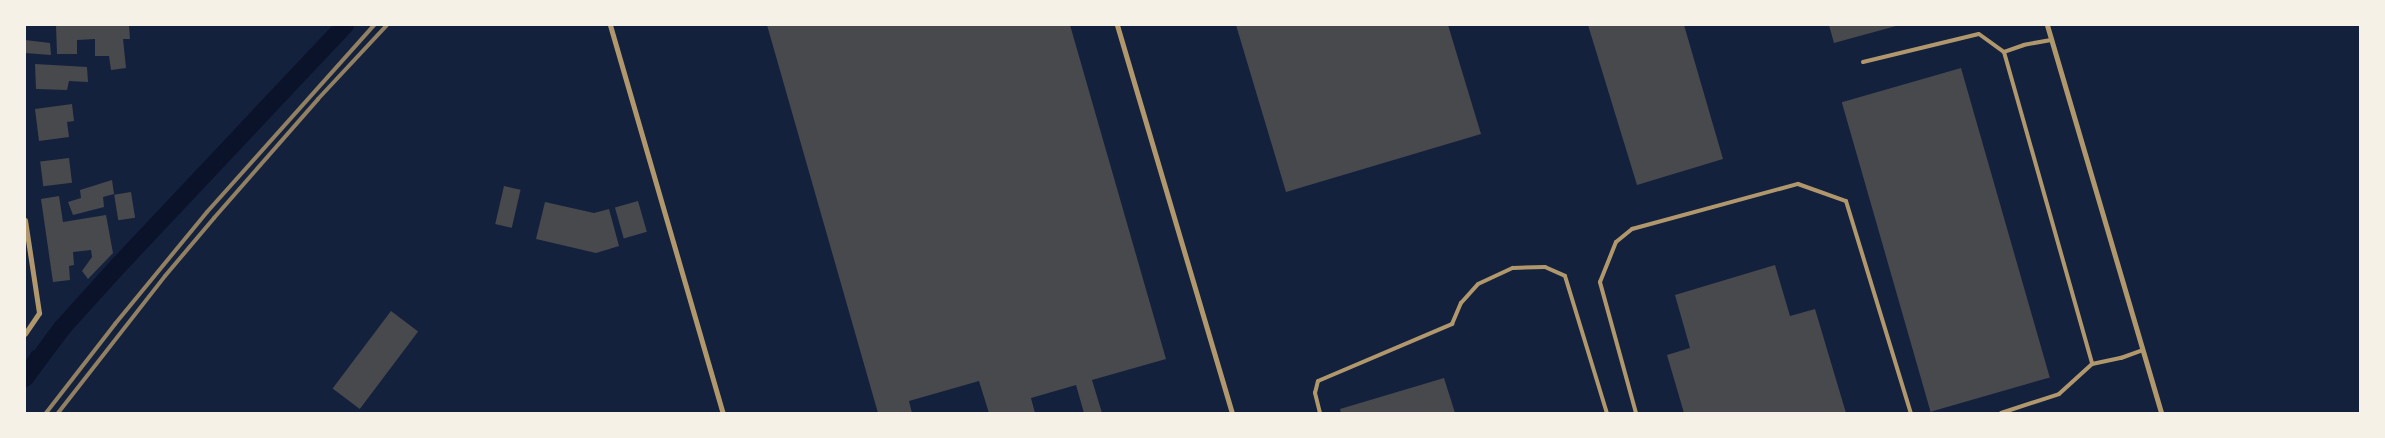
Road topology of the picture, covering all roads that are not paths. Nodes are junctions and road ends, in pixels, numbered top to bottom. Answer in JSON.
{"nodes":[{"id":1,"x":610,"y":25,"type":"edge"},
{"id":2,"x":1117,"y":25,"type":"edge"},
{"id":3,"x":2047,"y":25,"type":"edge"},
{"id":4,"x":2052,"y":40,"type":"junction"},
{"id":5,"x":2004,"y":52,"type":"junction"},
{"id":6,"x":1863,"y":62,"type":"dead end"},
{"id":7,"x":25,"y":220,"type":"edge"},
{"id":8,"x":25,"y":334,"type":"edge"},
{"id":9,"x":2143,"y":350,"type":"junction"},
{"id":10,"x":2092,"y":364,"type":"junction"},
{"id":11,"x":723,"y":413,"type":"edge"},
{"id":12,"x":1232,"y":413,"type":"edge"},
{"id":13,"x":1320,"y":413,"type":"edge"},
{"id":14,"x":1607,"y":413,"type":"edge"},
{"id":15,"x":1636,"y":413,"type":"edge"},
{"id":16,"x":1911,"y":413,"type":"edge"},
{"id":17,"x":2001,"y":413,"type":"edge"},
{"id":18,"x":2161,"y":413,"type":"edge"}],
"edges":[{"from":1,"to":11,"type":"street"},
{"from":2,"to":12,"type":"street"},
{"from":3,"to":4,"type":"street"},
{"from":4,"to":5,"type":"lane"},
{"from":4,"to":9,"type":"street"},
{"from":5,"to":6,"type":"lane"},
{"from":5,"to":10,"type":"lane"},
{"from":7,"to":8,"type":"street"},
{"from":9,"to":10,"type":"lane"},
{"from":9,"to":18,"type":"street"},
{"from":10,"to":17,"type":"lane"},
{"from":13,"to":14,"type":"lane"},
{"from":15,"to":16,"type":"lane"}]}
